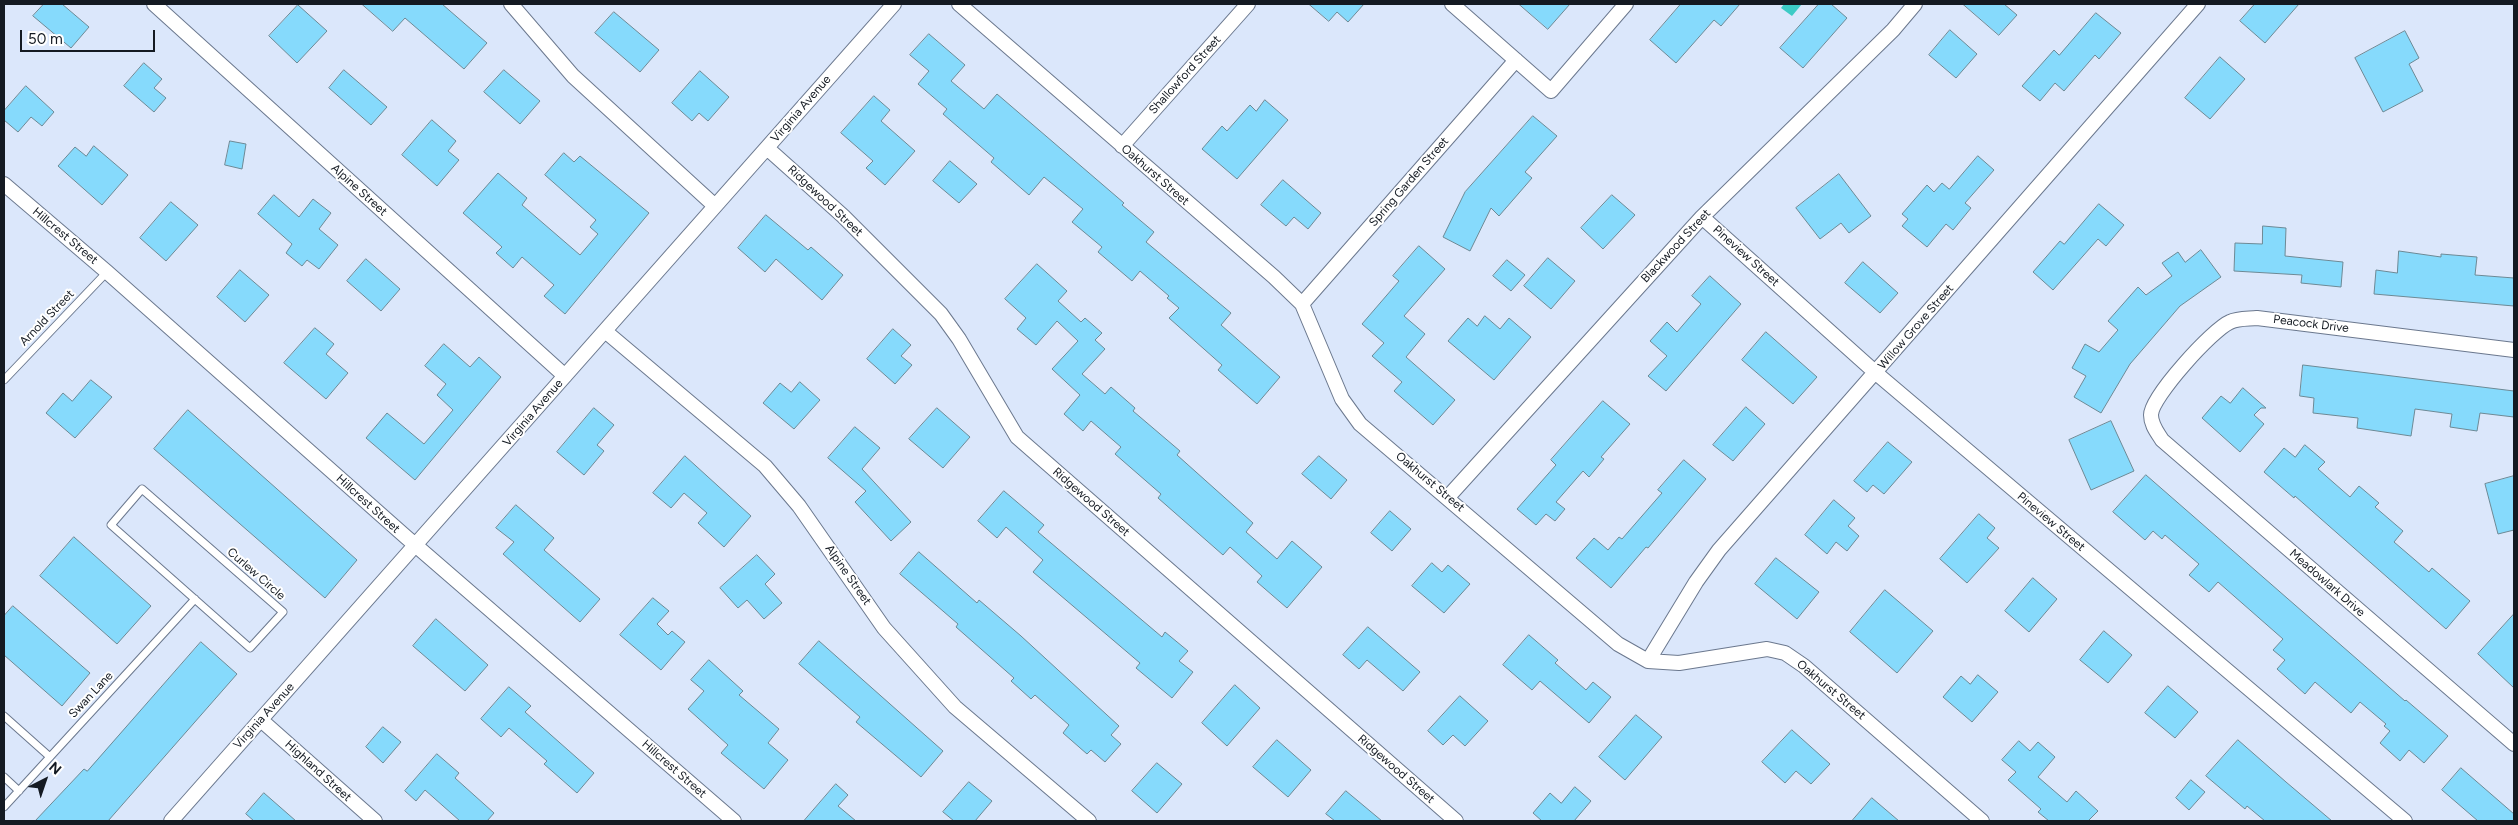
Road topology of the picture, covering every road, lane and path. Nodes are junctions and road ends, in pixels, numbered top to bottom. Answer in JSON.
{"nodes":[{"id":1,"x":154,"y":4,"type":"edge"},
{"id":2,"x":510,"y":4,"type":"edge"},
{"id":3,"x":959,"y":4,"type":"edge"},
{"id":4,"x":1248,"y":4,"type":"edge"},
{"id":5,"x":1452,"y":4,"type":"edge"},
{"id":6,"x":1626,"y":4,"type":"edge"},
{"id":7,"x":1915,"y":4,"type":"edge"},
{"id":8,"x":2198,"y":4,"type":"edge"},
{"id":9,"x":891,"y":5,"type":"edge"},
{"id":10,"x":1516,"y":60,"type":"junction"},
{"id":11,"x":1122,"y":146,"type":"junction"},
{"id":12,"x":767,"y":148,"type":"junction"},
{"id":13,"x":4,"y":184,"type":"edge"},
{"id":14,"x":715,"y":206,"type":"junction"},
{"id":15,"x":1702,"y":217,"type":"junction"},
{"id":16,"x":108,"y":272,"type":"junction"},
{"id":17,"x":1302,"y":304,"type":"junction"},
{"id":18,"x":605,"y":331,"type":"junction"},
{"id":19,"x":2514,"y":350,"type":"edge"},
{"id":20,"x":1876,"y":373,"type":"junction"},
{"id":21,"x":565,"y":376,"type":"junction"},
{"id":22,"x":4,"y":380,"type":"edge"},
{"id":23,"x":2151,"y":414,"type":"joint"},
{"id":24,"x":1448,"y":497,"type":"junction"},
{"id":25,"x":416,"y":546,"type":"junction"},
{"id":26,"x":195,"y":599,"type":"junction"},
{"id":27,"x":1648,"y":661,"type":"junction"},
{"id":28,"x":4,"y":716,"type":"edge"},
{"id":29,"x":261,"y":720,"type":"junction"},
{"id":30,"x":2514,"y":744,"type":"edge"},
{"id":31,"x":50,"y":757,"type":"junction"},
{"id":32,"x":4,"y":777,"type":"edge"},
{"id":33,"x":19,"y":791,"type":"junction"},
{"id":34,"x":4,"y":807,"type":"edge"},
{"id":35,"x":171,"y":821,"type":"edge"},
{"id":36,"x":375,"y":821,"type":"edge"},
{"id":37,"x":734,"y":821,"type":"edge"},
{"id":38,"x":1089,"y":821,"type":"edge"},
{"id":39,"x":1456,"y":821,"type":"edge"},
{"id":40,"x":1982,"y":821,"type":"edge"},
{"id":41,"x":2405,"y":821,"type":"edge"}],
"edges":[{"from":1,"to":21,"type":"street","name":"Alpine Street"},
{"from":2,"to":14,"type":"street"},
{"from":3,"to":11,"type":"street","name":"Oakhurst Street"},
{"from":4,"to":11,"type":"street","name":"Shallowford Street"},
{"from":5,"to":10,"type":"street"},
{"from":6,"to":10,"type":"street"},
{"from":7,"to":15,"type":"street","name":"Blackwood Street"},
{"from":8,"to":20,"type":"street","name":"Willow Grove Street"},
{"from":9,"to":12,"type":"street","name":"Virginia Avenue"},
{"from":10,"to":17,"type":"street","name":"Spring Garden Street"},
{"from":11,"to":17,"type":"street","name":"Oakhurst Street"},
{"from":12,"to":14,"type":"street","name":"Virginia Avenue"},
{"from":12,"to":39,"type":"street","name":"Ridgewood Street"},
{"from":13,"to":16,"type":"street","name":"Hillcrest Street"},
{"from":14,"to":18,"type":"street","name":"Virginia Avenue"},
{"from":15,"to":20,"type":"street","name":"Pineview Street"},
{"from":15,"to":24,"type":"street","name":"Blackwood Street"},
{"from":16,"to":22,"type":"lane","name":"Arnold Street"},
{"from":16,"to":25,"type":"street","name":"Hillcrest Street"},
{"from":17,"to":24,"type":"street","name":"Oakhurst Street"},
{"from":18,"to":21,"type":"street","name":"Virginia Avenue"},
{"from":18,"to":38,"type":"street","name":"Alpine Street"},
{"from":19,"to":23,"type":"street","name":"Peacock Drive"},
{"from":20,"to":27,"type":"street","name":"Willow Grove Street"},
{"from":20,"to":41,"type":"street","name":"Pineview Street"},
{"from":21,"to":25,"type":"street","name":"Virginia Avenue"},
{"from":23,"to":30,"type":"street","name":"Meadowlark Drive"},
{"from":24,"to":27,"type":"street","name":"Oakhurst Street"},
{"from":25,"to":29,"type":"street","name":"Virginia Avenue"},
{"from":25,"to":37,"type":"street","name":"Hillcrest Street"},
{"from":26,"to":26,"type":"lane","name":"Curlew Circle"},
{"from":26,"to":31,"type":"lane","name":"Swan Lane"},
{"from":27,"to":40,"type":"street","name":"Oakhurst Street"},
{"from":28,"to":31,"type":"lane"},
{"from":29,"to":35,"type":"street","name":"Virginia Avenue"},
{"from":29,"to":36,"type":"street","name":"Highland Street"},
{"from":31,"to":33,"type":"lane","name":"Swan Lane"},
{"from":32,"to":33,"type":"lane"},
{"from":33,"to":34,"type":"lane","name":"Swan Lane"}]}
